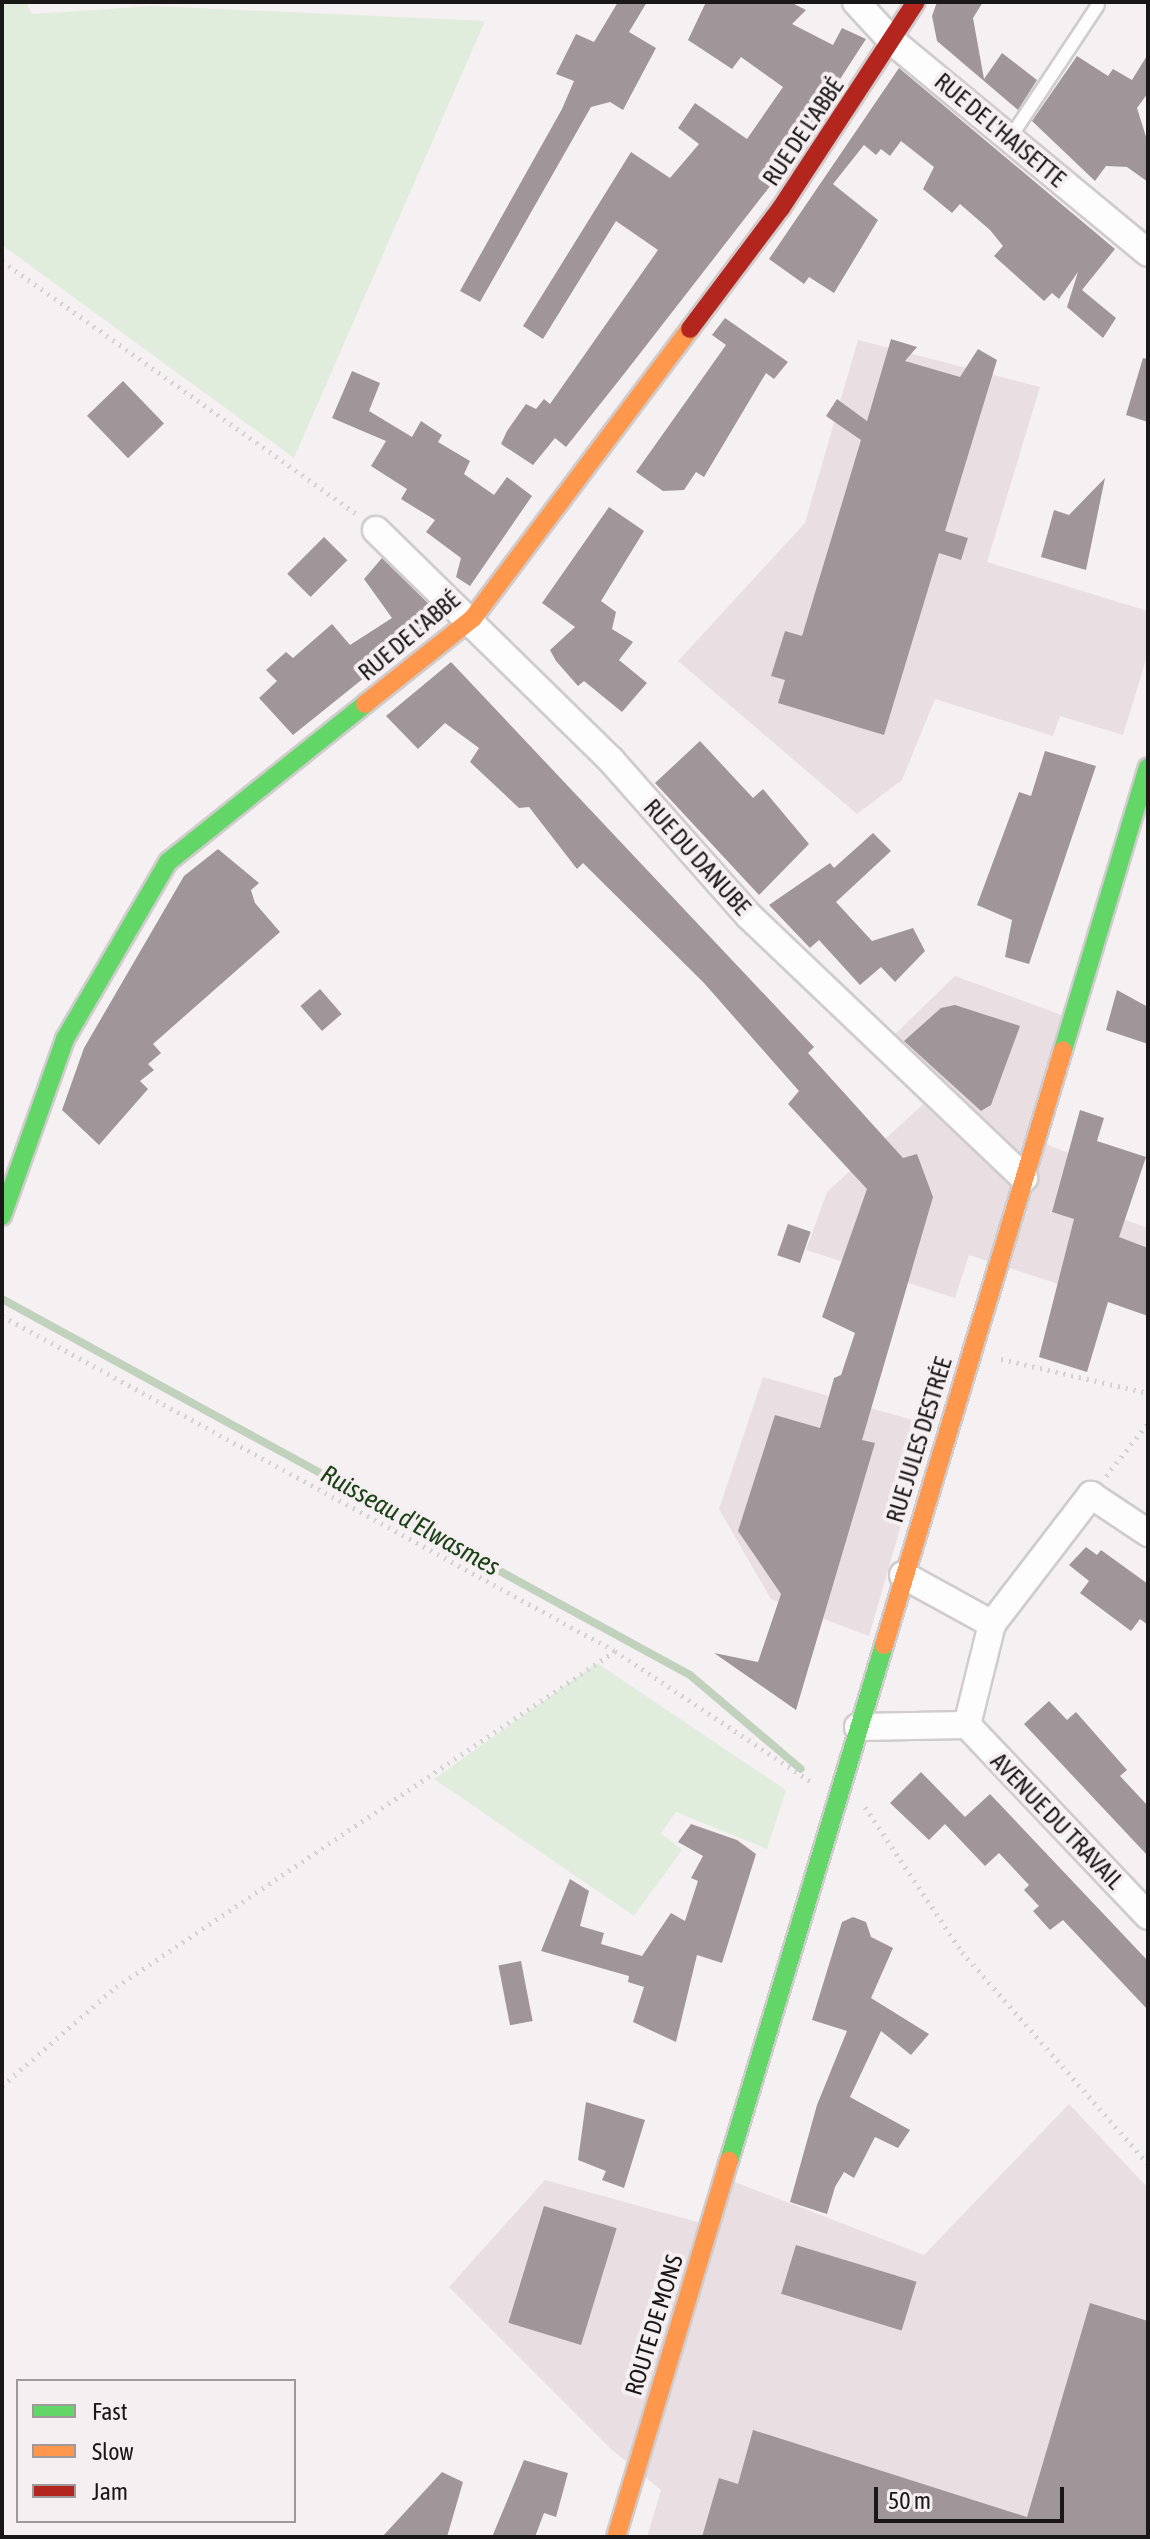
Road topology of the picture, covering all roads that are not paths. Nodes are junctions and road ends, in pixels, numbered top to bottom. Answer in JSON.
{"nodes":[{"id":1,"x":856,"y":2,"type":"edge"},
{"id":2,"x":916,"y":2,"type":"edge"},
{"id":3,"x":1098,"y":5,"type":"dead end"},
{"id":4,"x":892,"y":41,"type":"junction"},
{"id":5,"x":1010,"y":138,"type":"junction"},
{"id":6,"x":1148,"y":253,"type":"edge"},
{"id":7,"x":376,"y":530,"type":"road end"},
{"id":8,"x":473,"y":618,"type":"junction"},
{"id":9,"x":1148,"y":767,"type":"edge"},
{"id":10,"x":1024,"y":1178,"type":"junction"},
{"id":11,"x":2,"y":1216,"type":"edge"},
{"id":12,"x":1148,"y":1533,"type":"edge"},
{"id":13,"x":903,"y":1575,"type":"junction"},
{"id":14,"x":992,"y":1624,"type":"junction"},
{"id":15,"x":967,"y":1725,"type":"junction"},
{"id":16,"x":858,"y":1727,"type":"junction"},
{"id":17,"x":1148,"y":1916,"type":"edge"},
{"id":18,"x":738,"y":2127,"type":"joint"},
{"id":19,"x":616,"y":2537,"type":"edge"}],
"edges":[{"from":1,"to":4,"type":"street","name":"RUE DE L'HAISETTE"},
{"from":2,"to":4,"type":"main road","name":"RUE DE L'ABBÉ"},
{"from":3,"to":5,"type":"lane"},
{"from":4,"to":5,"type":"street","name":"RUE DE L'HAISETTE"},
{"from":4,"to":8,"type":"main road","name":"RUE DE L'ABBÉ"},
{"from":5,"to":6,"type":"street","name":"RUE DE L'HAISETTE"},
{"from":7,"to":8,"type":"street","name":"RUE DU DANUBE"},
{"from":8,"to":10,"type":"street","name":"RUE DU DANUBE"},
{"from":8,"to":11,"type":"main road","name":"RUE DE L'ABBÉ"},
{"from":9,"to":10,"type":"main road","name":"RUE JULES DESTRÉE"},
{"from":10,"to":13,"type":"main road","name":"RUE JULES DESTRÉE"},
{"from":12,"to":14,"type":"street"},
{"from":13,"to":14,"type":"street"},
{"from":13,"to":16,"type":"main road","name":"RUE JULES DESTRÉE"},
{"from":14,"to":15,"type":"street"},
{"from":15,"to":16,"type":"street"},
{"from":15,"to":17,"type":"street","name":"AVENUE DU TRAVAIL"},
{"from":16,"to":18,"type":"main road","name":"RUE JULES DESTRÉE"},
{"from":18,"to":19,"type":"main road","name":"ROUTE DE MONS"}]}
